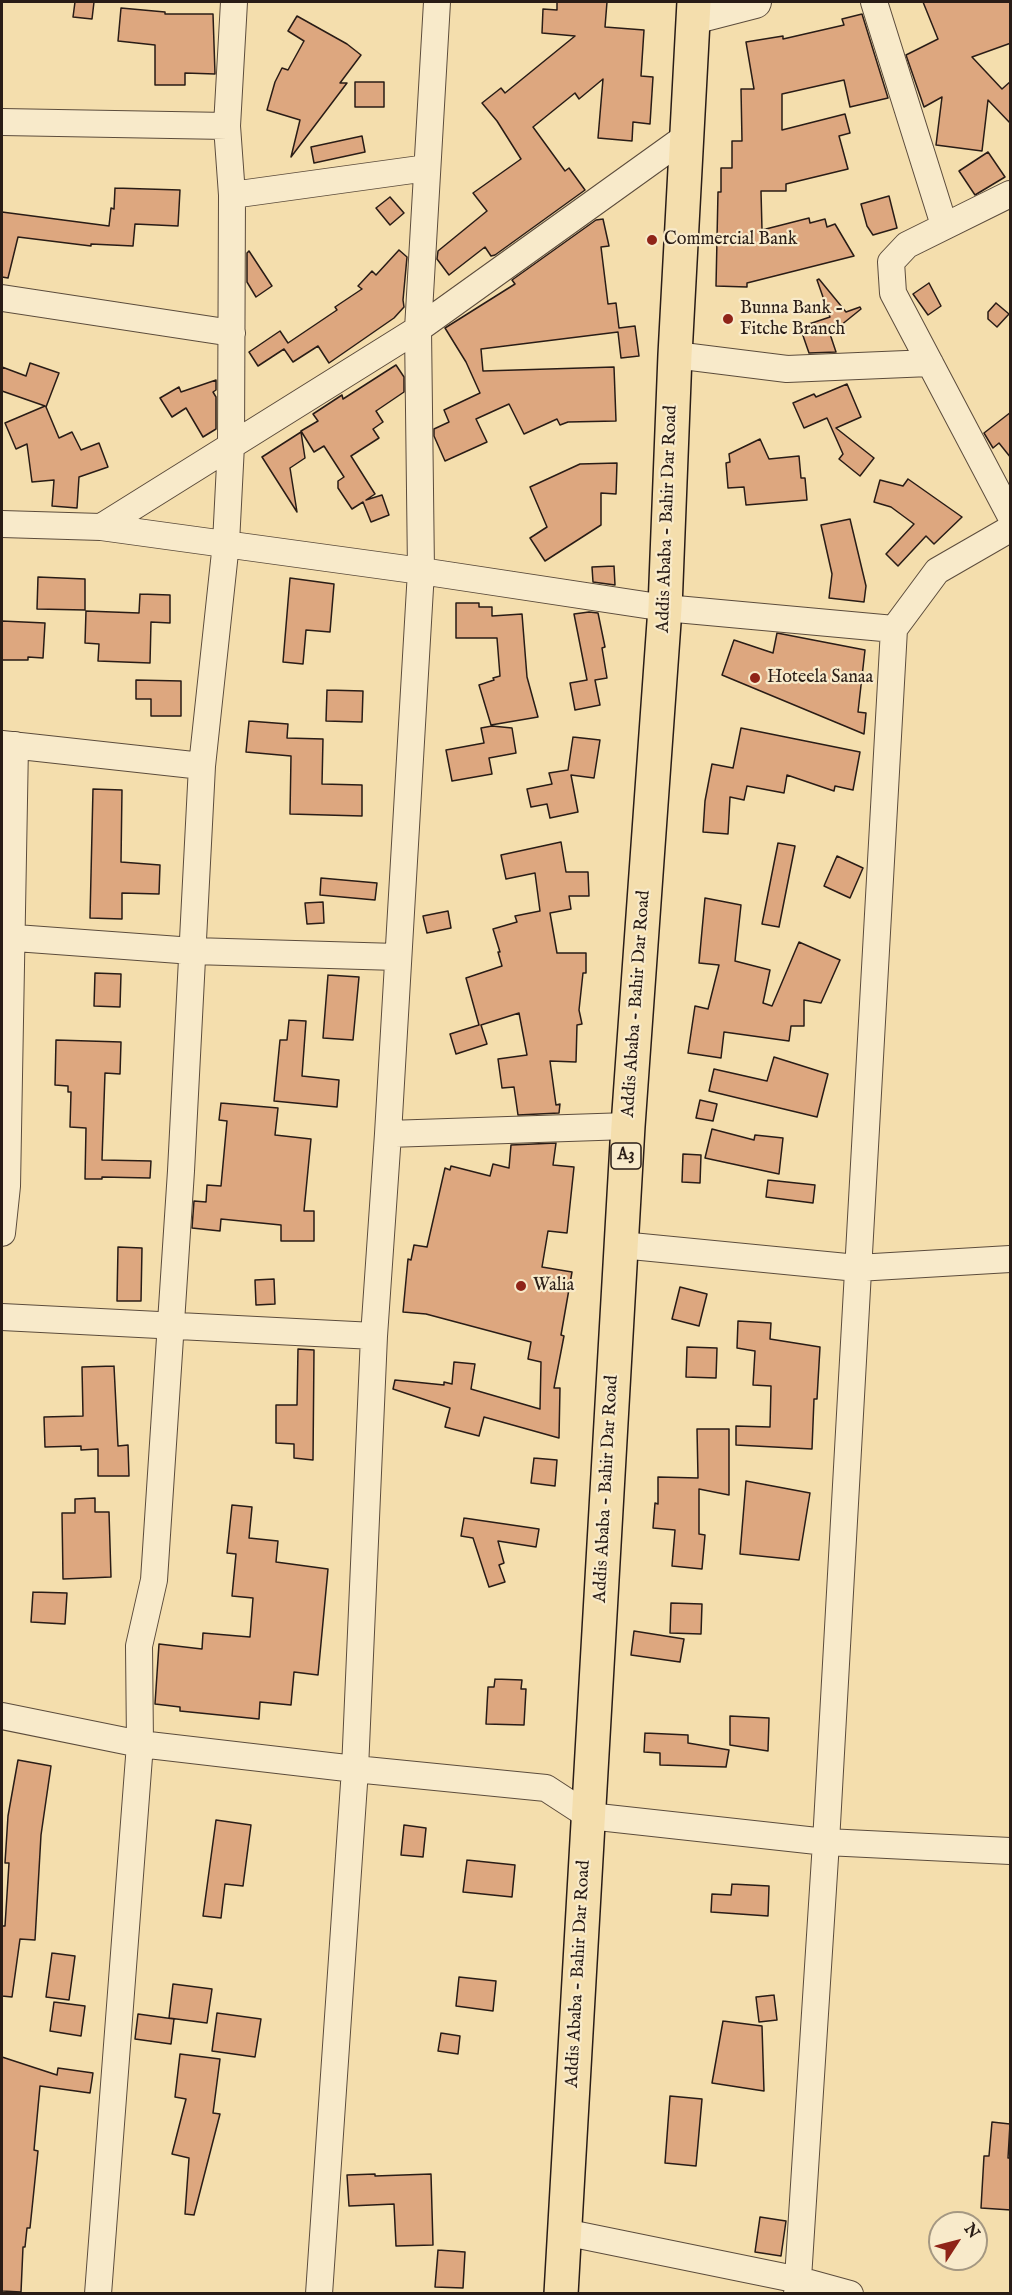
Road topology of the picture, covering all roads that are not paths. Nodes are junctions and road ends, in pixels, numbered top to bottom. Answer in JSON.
{"nodes":[{"id":1,"x":234,"y":2,"type":"edge"},
{"id":2,"x":438,"y":2,"type":"edge"},
{"id":3,"x":755,"y":2,"type":"edge"},
{"id":4,"x":873,"y":2,"type":"edge"},
{"id":5,"x":694,"y":10,"type":"edge"},
{"id":6,"x":2,"y":122,"type":"edge"},
{"id":7,"x":227,"y":126,"type":"junction"},
{"id":8,"x":687,"y":136,"type":"junction"},
{"id":9,"x":427,"y":168,"type":"junction"},
{"id":10,"x":1011,"y":194,"type":"edge"},
{"id":11,"x":232,"y":195,"type":"junction"},
{"id":12,"x":944,"y":225,"type":"junction"},
{"id":13,"x":2,"y":298,"type":"edge"},
{"id":14,"x":418,"y":329,"type":"junction"},
{"id":15,"x":232,"y":333,"type":"junction"},
{"id":16,"x":675,"y":355,"type":"junction"},
{"id":17,"x":930,"y":363,"type":"junction"},
{"id":18,"x":231,"y":445,"type":"junction"},
{"id":19,"x":1011,"y":515,"type":"edge"},
{"id":20,"x":2,"y":524,"type":"edge"},
{"id":21,"x":101,"y":527,"type":"junction"},
{"id":22,"x":1011,"y":529,"type":"edge"},
{"id":23,"x":226,"y":543,"type":"junction"},
{"id":24,"x":421,"y":571,"type":"junction"},
{"id":25,"x":665,"y":608,"type":"junction"},
{"id":26,"x":894,"y":629,"type":"junction"},
{"id":27,"x":8,"y":745,"type":"edge"},
{"id":28,"x":202,"y":766,"type":"junction"},
{"id":29,"x":6,"y":938,"type":"edge"},
{"id":30,"x":193,"y":951,"type":"junction"},
{"id":31,"x":397,"y":957,"type":"junction"},
{"id":32,"x":628,"y":1126,"type":"junction"},
{"id":33,"x":5,"y":1131,"type":"edge"},
{"id":34,"x":388,"y":1134,"type":"junction"},
{"id":35,"x":2,"y":1233,"type":"edge"},
{"id":36,"x":621,"y":1245,"type":"junction"},
{"id":37,"x":1011,"y":1259,"type":"edge"},
{"id":38,"x":857,"y":1268,"type":"junction"},
{"id":39,"x":2,"y":1317,"type":"edge"},
{"id":40,"x":171,"y":1325,"type":"junction"},
{"id":41,"x":374,"y":1336,"type":"junction"},
{"id":42,"x":2,"y":1716,"type":"edge"},
{"id":43,"x":140,"y":1744,"type":"junction"},
{"id":44,"x":355,"y":1769,"type":"junction"},
{"id":45,"x":589,"y":1816,"type":"junction"},
{"id":46,"x":826,"y":1842,"type":"junction"},
{"id":47,"x":1011,"y":1851,"type":"edge"},
{"id":48,"x":564,"y":2232,"type":"junction"},
{"id":49,"x":798,"y":2287,"type":"edge"},
{"id":50,"x":98,"y":2294,"type":"edge"},
{"id":51,"x":319,"y":2294,"type":"edge"},
{"id":52,"x":561,"y":2294,"type":"edge"},
{"id":53,"x":850,"y":2294,"type":"edge"}],
"edges":[{"from":1,"to":7,"type":"street"},
{"from":2,"to":9,"type":"street"},
{"from":3,"to":5,"type":"street"},
{"from":4,"to":12,"type":"street"},
{"from":5,"to":8,"type":"highway","name":"Addis Ababa - Bahir Dar Road","number":"A3"},
{"from":6,"to":7,"type":"street"},
{"from":7,"to":11,"type":"street"},
{"from":8,"to":14,"type":"street"},
{"from":8,"to":16,"type":"highway","name":"Addis Ababa - Bahir Dar Road","number":"A3"},
{"from":9,"to":11,"type":"street"},
{"from":9,"to":14,"type":"street"},
{"from":10,"to":12,"type":"street"},
{"from":11,"to":15,"type":"street"},
{"from":12,"to":17,"type":"street"},
{"from":13,"to":15,"type":"street"},
{"from":14,"to":18,"type":"street"},
{"from":14,"to":24,"type":"street"},
{"from":15,"to":18,"type":"street"},
{"from":16,"to":17,"type":"street"},
{"from":16,"to":25,"type":"highway","name":"Addis Ababa - Bahir Dar Road","number":"A3"},
{"from":17,"to":19,"type":"street"},
{"from":18,"to":21,"type":"street"},
{"from":18,"to":23,"type":"street"},
{"from":20,"to":21,"type":"street"},
{"from":21,"to":23,"type":"street"},
{"from":22,"to":26,"type":"street"},
{"from":23,"to":24,"type":"street"},
{"from":23,"to":28,"type":"street"},
{"from":24,"to":25,"type":"street"},
{"from":24,"to":31,"type":"street"},
{"from":25,"to":26,"type":"street"},
{"from":25,"to":32,"type":"highway","name":"Addis Ababa - Bahir Dar Road","number":"A3"},
{"from":26,"to":38,"type":"street"},
{"from":27,"to":28,"type":"street"},
{"from":27,"to":29,"type":"street"},
{"from":28,"to":30,"type":"street"},
{"from":29,"to":30,"type":"street"},
{"from":29,"to":33,"type":"street"},
{"from":30,"to":31,"type":"street"},
{"from":30,"to":40,"type":"street"},
{"from":31,"to":34,"type":"street"},
{"from":32,"to":34,"type":"street"},
{"from":32,"to":36,"type":"highway","name":"Addis Ababa - Bahir Dar Road","number":"A3"},
{"from":33,"to":35,"type":"street"},
{"from":34,"to":41,"type":"street"},
{"from":36,"to":38,"type":"street"},
{"from":36,"to":45,"type":"highway","name":"Addis Ababa - Bahir Dar Road","number":"A3"},
{"from":37,"to":38,"type":"street"},
{"from":38,"to":46,"type":"street"},
{"from":39,"to":40,"type":"street"},
{"from":40,"to":41,"type":"street"},
{"from":40,"to":43,"type":"street"},
{"from":41,"to":44,"type":"street"},
{"from":42,"to":43,"type":"street"},
{"from":43,"to":44,"type":"street"},
{"from":43,"to":50,"type":"street"},
{"from":44,"to":45,"type":"street"},
{"from":44,"to":51,"type":"street"},
{"from":45,"to":46,"type":"street"},
{"from":45,"to":48,"type":"highway","name":"Addis Ababa - Bahir Dar Road","number":"A3"},
{"from":46,"to":47,"type":"street"},
{"from":46,"to":49,"type":"street"},
{"from":48,"to":49,"type":"street"},
{"from":48,"to":52,"type":"highway","name":"Addis Ababa - Bahir Dar Road","number":"A3"},
{"from":49,"to":53,"type":"street"}]}
